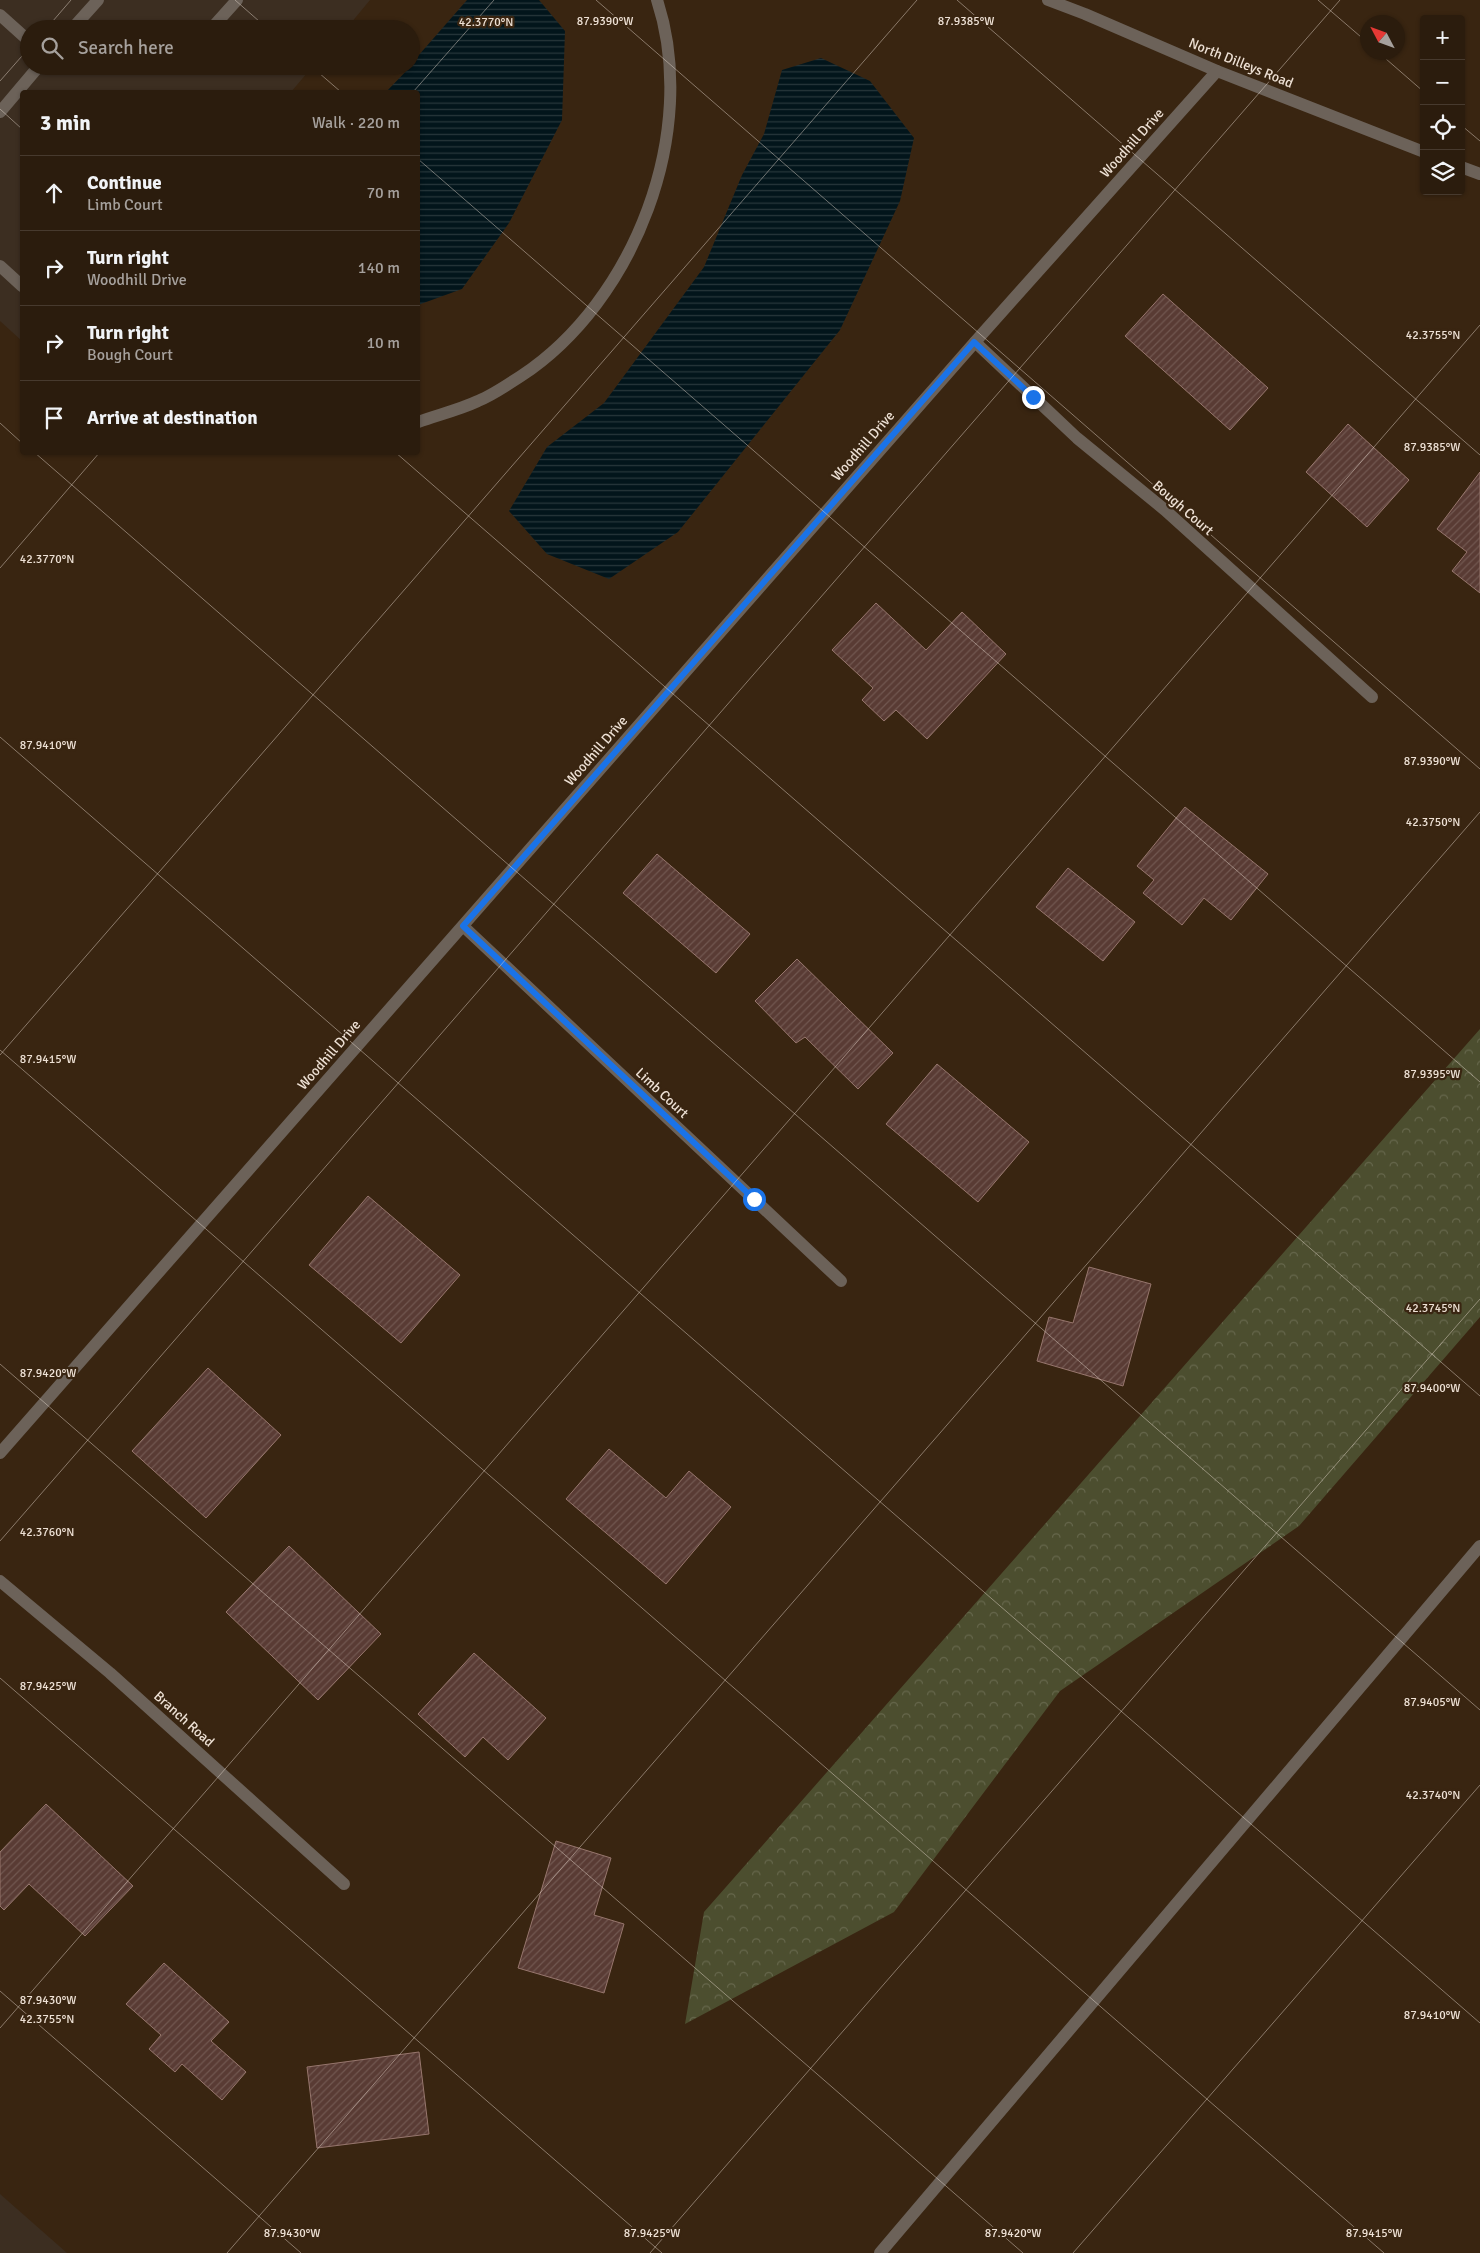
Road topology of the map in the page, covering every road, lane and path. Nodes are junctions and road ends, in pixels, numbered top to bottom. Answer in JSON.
{"nodes":[{"id":1,"x":98,"y":0,"type":"edge"},
{"id":2,"x":237,"y":0,"type":"edge"},
{"id":3,"x":656,"y":0,"type":"edge"},
{"id":4,"x":1048,"y":0,"type":"edge"},
{"id":5,"x":0,"y":15,"type":"edge"},
{"id":6,"x":80,"y":20,"type":"edge"},
{"id":7,"x":219,"y":20,"type":"edge"},
{"id":8,"x":20,"y":33,"type":"edge"},
{"id":9,"x":1217,"y":71,"type":"junction"},
{"id":10,"x":31,"y":75,"type":"edge"},
{"id":11,"x":0,"y":112,"type":"edge"},
{"id":12,"x":1420,"y":150,"type":"edge"},
{"id":13,"x":1465,"y":168,"type":"edge"},
{"id":14,"x":1480,"y":174,"type":"edge"},
{"id":15,"x":0,"y":266,"type":"edge"},
{"id":16,"x":20,"y":284,"type":"edge"},
{"id":17,"x":974,"y":342,"type":"junction"},
{"id":18,"x":420,"y":421,"type":"edge"},
{"id":19,"x":1372,"y":697,"type":"dead end"},
{"id":20,"x":463,"y":926,"type":"junction"},
{"id":21,"x":841,"y":1281,"type":"dead end"},
{"id":22,"x":0,"y":1452,"type":"edge"},
{"id":23,"x":1480,"y":1546,"type":"edge"},
{"id":24,"x":0,"y":1581,"type":"edge"},
{"id":25,"x":344,"y":1884,"type":"dead end"},
{"id":26,"x":880,"y":2253,"type":"edge"}],
"edges":[{"from":1,"to":6,"type":"street"},
{"from":2,"to":7,"type":"street"},
{"from":3,"to":18,"type":"street"},
{"from":4,"to":9,"type":"street","name":"North Dilleys Road"},
{"from":5,"to":8,"type":"street"},
{"from":9,"to":12,"type":"street","name":"North Dilleys Road"},
{"from":9,"to":17,"type":"street","name":"Woodhill Drive"},
{"from":10,"to":11,"type":"street"},
{"from":13,"to":14,"type":"street"},
{"from":15,"to":16,"type":"street"},
{"from":17,"to":19,"type":"street","name":"Bough Court"},
{"from":17,"to":20,"type":"street","name":"Woodhill Drive"},
{"from":20,"to":21,"type":"street","name":"Limb Court"},
{"from":20,"to":22,"type":"street","name":"Woodhill Drive"},
{"from":23,"to":26,"type":"street"},
{"from":24,"to":25,"type":"street","name":"Branch Road"}]}
